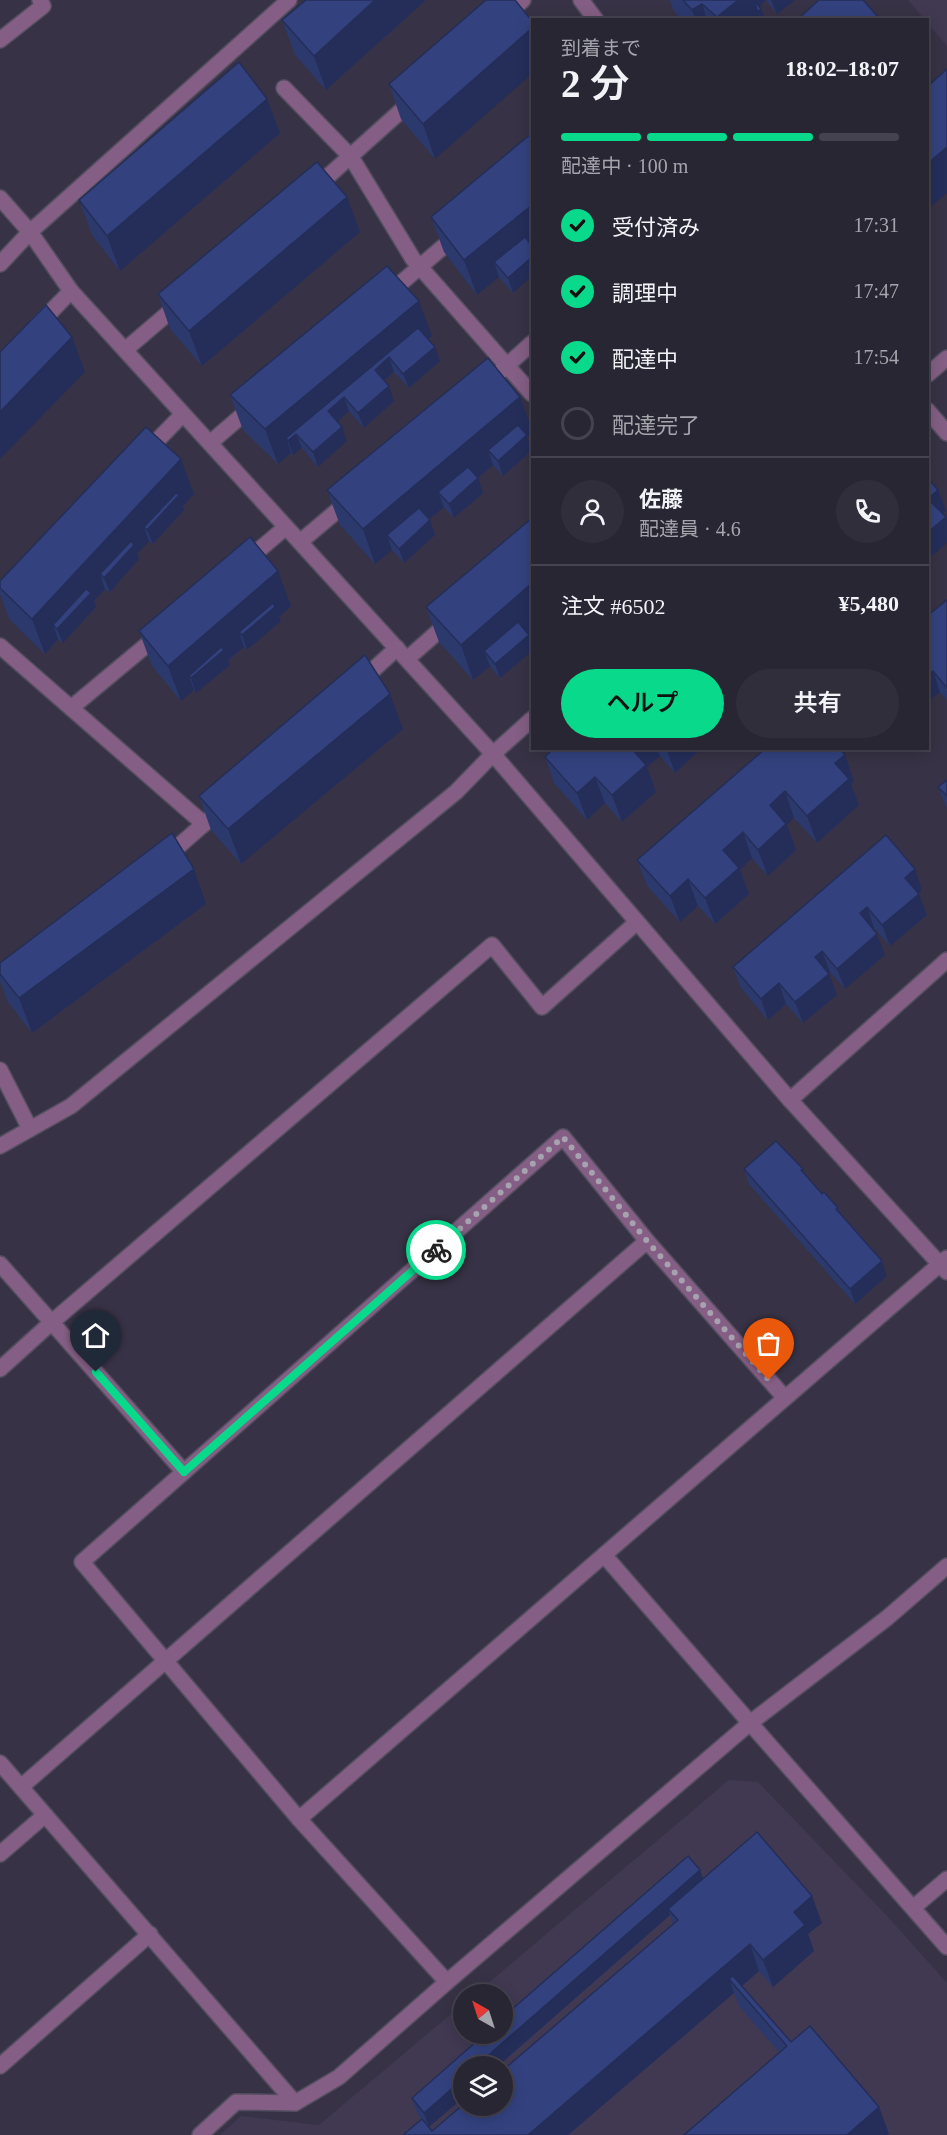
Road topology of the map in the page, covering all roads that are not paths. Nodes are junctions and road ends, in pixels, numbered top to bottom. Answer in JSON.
{"nodes":[{"id":1,"x":40,"y":0,"type":"edge"},
{"id":2,"x":289,"y":0,"type":"edge"},
{"id":3,"x":523,"y":0,"type":"edge"},
{"id":4,"x":581,"y":0,"type":"edge"},
{"id":5,"x":594,"y":18,"type":"edge"},
{"id":6,"x":497,"y":24,"type":"edge"},
{"id":7,"x":0,"y":40,"type":"edge"},
{"id":8,"x":429,"y":86,"type":"edge"},
{"id":9,"x":284,"y":88,"type":"dead end"},
{"id":10,"x":351,"y":157,"type":"junction"},
{"id":11,"x":306,"y":195,"type":"edge"},
{"id":12,"x":0,"y":198,"type":"edge"},
{"id":13,"x":472,"y":222,"type":"edge"},
{"id":14,"x":30,"y":232,"type":"junction"},
{"id":15,"x":0,"y":264,"type":"edge"},
{"id":16,"x":420,"y":267,"type":"junction"},
{"id":17,"x":71,"y":291,"type":"junction"},
{"id":18,"x":188,"y":296,"type":"edge"},
{"id":19,"x":374,"y":305,"type":"edge"},
{"id":20,"x":24,"y":341,"type":"edge"},
{"id":21,"x":531,"y":344,"type":"edge"},
{"id":22,"x":125,"y":350,"type":"junction"},
{"id":23,"x":947,"y":358,"type":"edge"},
{"id":24,"x":507,"y":366,"type":"junction"},
{"id":25,"x":929,"y":373,"type":"edge"},
{"id":26,"x":489,"y":381,"type":"edge"},
{"id":27,"x":531,"y":393,"type":"edge"},
{"id":28,"x":265,"y":397,"type":"edge"},
{"id":29,"x":929,"y":412,"type":"edge"},
{"id":30,"x":183,"y":414,"type":"junction"},
{"id":31,"x":947,"y":433,"type":"edge"},
{"id":32,"x":210,"y":443,"type":"junction"},
{"id":33,"x":135,"y":464,"type":"edge"},
{"id":34,"x":363,"y":489,"type":"edge"},
{"id":35,"x":286,"y":527,"type":"junction"},
{"id":36,"x":300,"y":542,"type":"junction"},
{"id":37,"x":232,"y":572,"type":"edge"},
{"id":38,"x":457,"y":614,"type":"edge"},
{"id":39,"x":170,"y":625,"type":"edge"},
{"id":40,"x":0,"y":646,"type":"edge"},
{"id":41,"x":402,"y":654,"type":"junction"},
{"id":42,"x":346,"y":695,"type":"edge"},
{"id":43,"x":71,"y":708,"type":"junction"},
{"id":44,"x":531,"y":720,"type":"edge"},
{"id":45,"x":493,"y":754,"type":"junction"},
{"id":46,"x":236,"y":795,"type":"edge"},
{"id":47,"x":204,"y":824,"type":"junction"},
{"id":48,"x":150,"y":871,"type":"edge"},
{"id":49,"x":637,"y":922,"type":"junction"},
{"id":50,"x":947,"y":960,"type":"edge"},
{"id":51,"x":0,"y":1070,"type":"edge"},
{"id":52,"x":790,"y":1100,"type":"junction"},
{"id":53,"x":30,"y":1129,"type":"junction"},
{"id":54,"x":0,"y":1146,"type":"edge"},
{"id":55,"x":647,"y":1241,"type":"junction"},
{"id":56,"x":0,"y":1264,"type":"edge"},
{"id":57,"x":945,"y":1265,"type":"edge"},
{"id":58,"x":52,"y":1322,"type":"junction"},
{"id":59,"x":0,"y":1369,"type":"edge"},
{"id":60,"x":785,"y":1398,"type":"junction"},
{"id":61,"x":184,"y":1472,"type":"junction"},
{"id":62,"x":604,"y":1555,"type":"junction"},
{"id":63,"x":947,"y":1566,"type":"edge"},
{"id":64,"x":166,"y":1661,"type":"junction"},
{"id":65,"x":750,"y":1723,"type":"junction"},
{"id":66,"x":0,"y":1763,"type":"edge"},
{"id":67,"x":21,"y":1787,"type":"junction"},
{"id":68,"x":45,"y":1815,"type":"junction"},
{"id":69,"x":299,"y":1819,"type":"junction"},
{"id":70,"x":0,"y":1854,"type":"edge"},
{"id":71,"x":947,"y":1879,"type":"edge"},
{"id":72,"x":914,"y":1908,"type":"junction"},
{"id":73,"x":150,"y":1934,"type":"junction"},
{"id":74,"x":947,"y":1947,"type":"edge"},
{"id":75,"x":447,"y":1982,"type":"junction"},
{"id":76,"x":0,"y":2066,"type":"edge"},
{"id":77,"x":295,"y":2103,"type":"junction"},
{"id":78,"x":200,"y":2135,"type":"edge"}],
"edges":[{"from":1,"to":7,"type":"street"},
{"from":2,"to":14,"type":"street"},
{"from":3,"to":6,"type":"street"},
{"from":4,"to":5,"type":"street"},
{"from":8,"to":10,"type":"street"},
{"from":9,"to":10,"type":"street"},
{"from":10,"to":11,"type":"street"},
{"from":10,"to":16,"type":"street"},
{"from":12,"to":14,"type":"street"},
{"from":13,"to":16,"type":"street"},
{"from":14,"to":15,"type":"street"},
{"from":14,"to":17,"type":"street"},
{"from":16,"to":19,"type":"street"},
{"from":16,"to":24,"type":"street"},
{"from":17,"to":20,"type":"street"},
{"from":17,"to":22,"type":"street"},
{"from":18,"to":22,"type":"street"},
{"from":21,"to":24,"type":"street"},
{"from":22,"to":30,"type":"street"},
{"from":23,"to":25,"type":"street"},
{"from":24,"to":26,"type":"street"},
{"from":24,"to":27,"type":"street"},
{"from":28,"to":32,"type":"street"},
{"from":29,"to":31,"type":"street"},
{"from":30,"to":32,"type":"street"},
{"from":30,"to":33,"type":"street"},
{"from":32,"to":35,"type":"street"},
{"from":34,"to":36,"type":"street"},
{"from":35,"to":36,"type":"street"},
{"from":35,"to":37,"type":"street"},
{"from":36,"to":41,"type":"street"},
{"from":38,"to":41,"type":"street"},
{"from":39,"to":43,"type":"street"},
{"from":40,"to":43,"type":"street"},
{"from":41,"to":42,"type":"street"},
{"from":41,"to":45,"type":"street"},
{"from":43,"to":47,"type":"street"},
{"from":44,"to":45,"type":"street"},
{"from":45,"to":49,"type":"street"},
{"from":45,"to":53,"type":"street"},
{"from":46,"to":47,"type":"street"},
{"from":47,"to":48,"type":"street"},
{"from":49,"to":52,"type":"street"},
{"from":49,"to":58,"type":"street"},
{"from":50,"to":52,"type":"street"},
{"from":51,"to":53,"type":"street"},
{"from":52,"to":57,"type":"street"},
{"from":53,"to":54,"type":"street"},
{"from":55,"to":60,"type":"street"},
{"from":55,"to":61,"type":"street"},
{"from":55,"to":64,"type":"street"},
{"from":56,"to":58,"type":"street"},
{"from":57,"to":60,"type":"street"},
{"from":58,"to":59,"type":"street"},
{"from":58,"to":61,"type":"street"},
{"from":60,"to":62,"type":"street"},
{"from":61,"to":64,"type":"street"},
{"from":62,"to":65,"type":"street"},
{"from":62,"to":69,"type":"street"},
{"from":63,"to":65,"type":"street"},
{"from":64,"to":67,"type":"street"},
{"from":64,"to":69,"type":"street"},
{"from":65,"to":72,"type":"street"},
{"from":65,"to":75,"type":"street"},
{"from":66,"to":67,"type":"street"},
{"from":67,"to":68,"type":"street"},
{"from":68,"to":70,"type":"street"},
{"from":68,"to":73,"type":"street"},
{"from":69,"to":75,"type":"street"},
{"from":71,"to":72,"type":"street"},
{"from":72,"to":74,"type":"street"},
{"from":73,"to":76,"type":"street"},
{"from":73,"to":77,"type":"street"},
{"from":75,"to":77,"type":"street"},
{"from":77,"to":78,"type":"street"}]}
